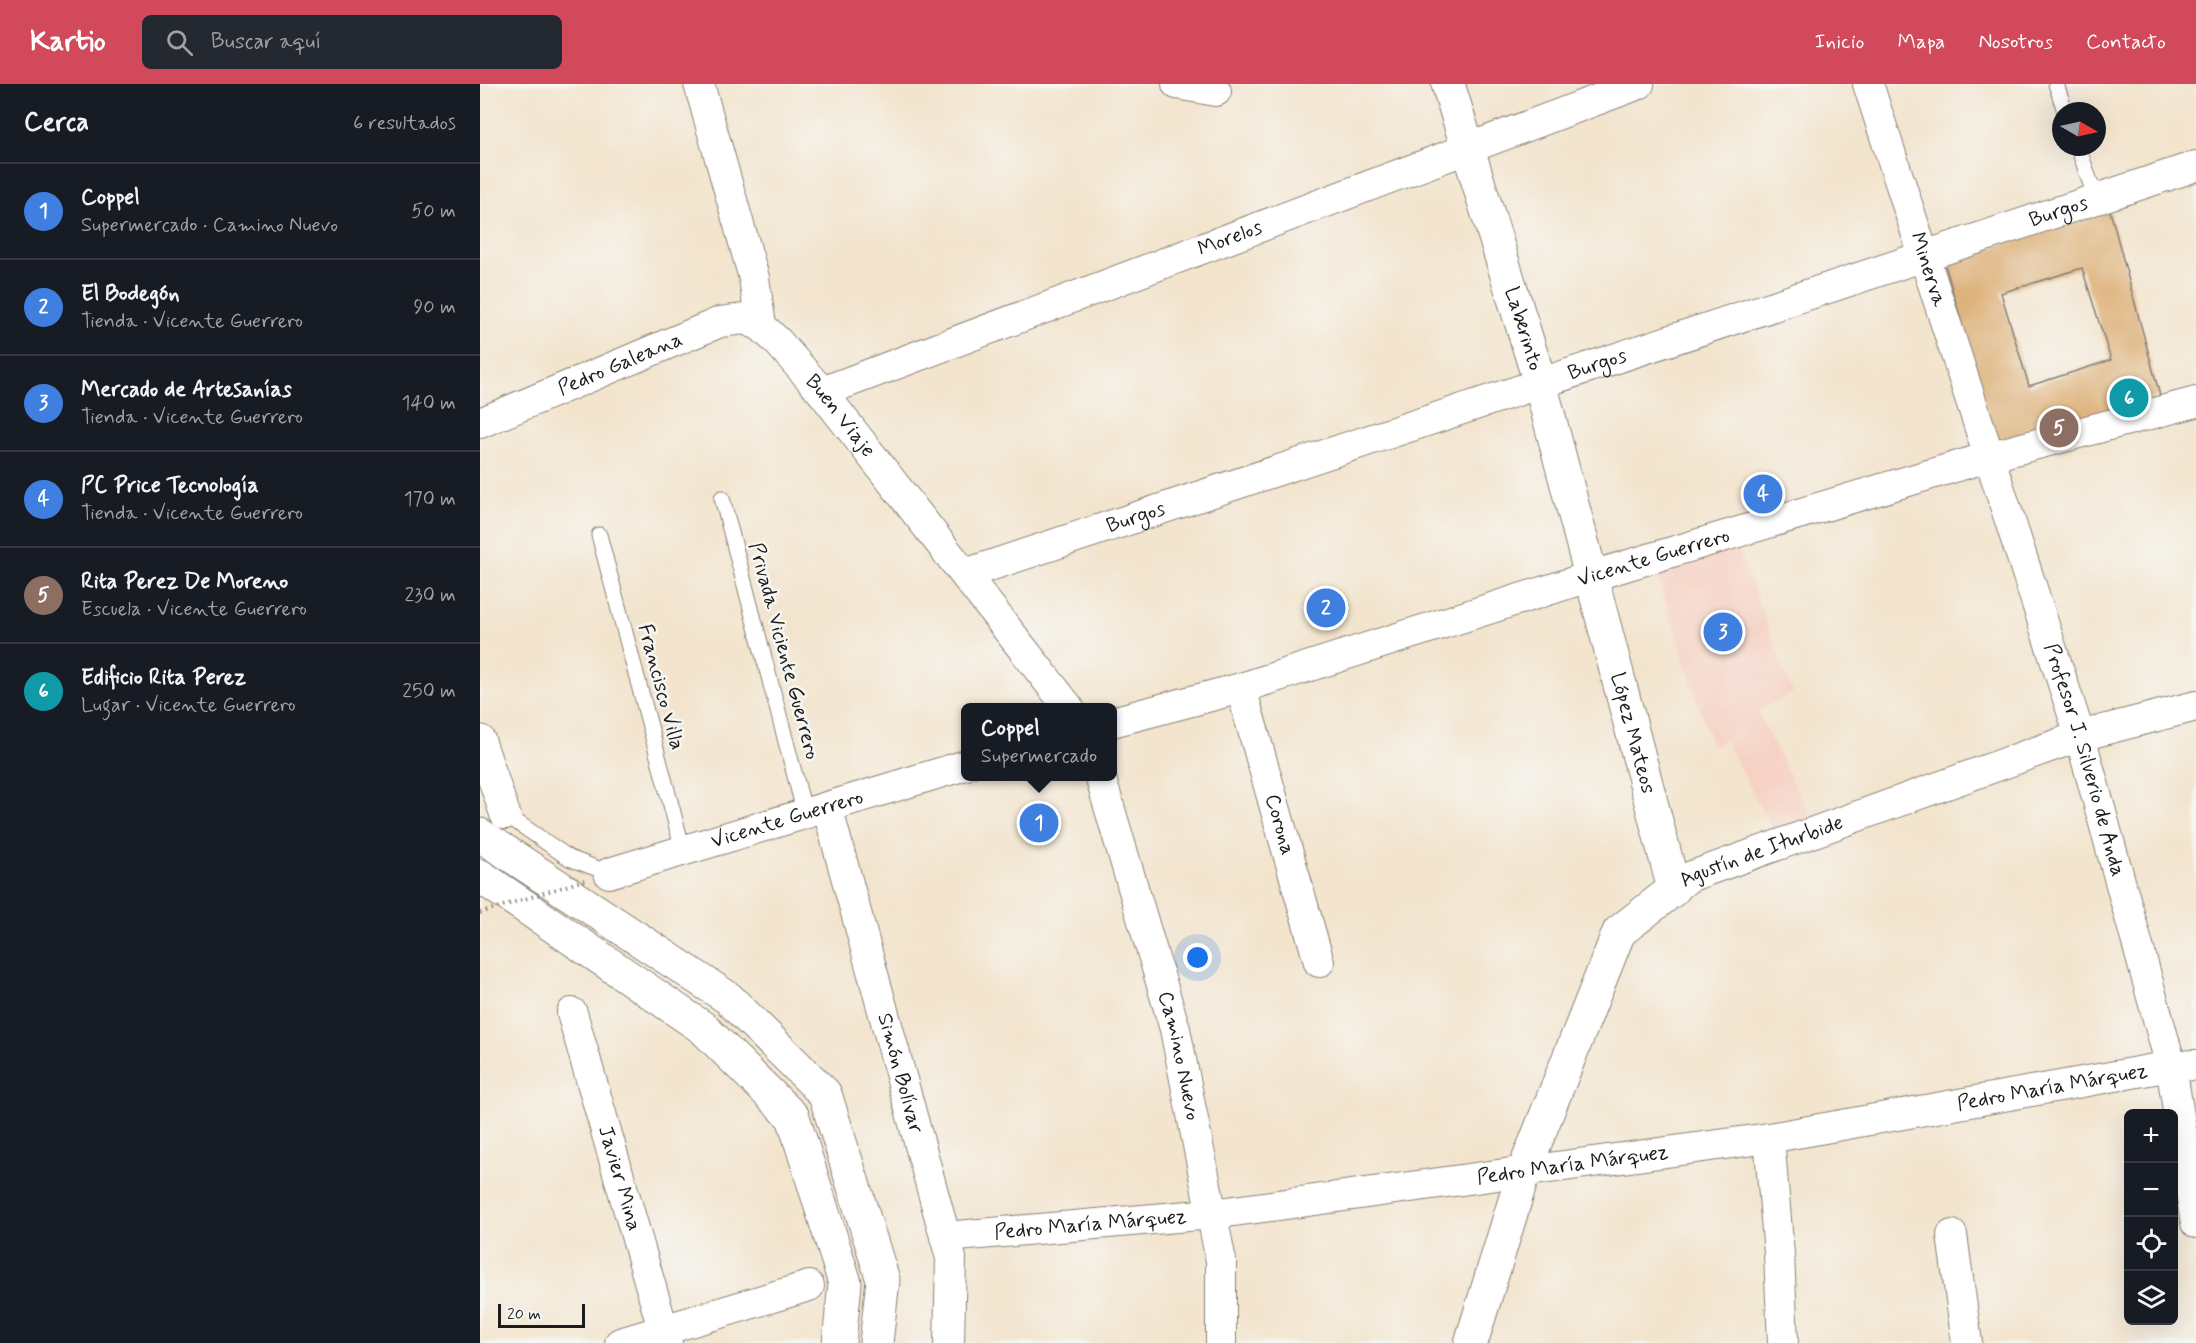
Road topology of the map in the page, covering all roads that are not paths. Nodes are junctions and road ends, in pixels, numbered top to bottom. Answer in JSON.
{"nodes":[{"id":1,"x":699,"y":84,"type":"edge"},
{"id":2,"x":1177,"y":84,"type":"edge"},
{"id":3,"x":1448,"y":84,"type":"edge"},
{"id":4,"x":1639,"y":84,"type":"edge"},
{"id":5,"x":1868,"y":84,"type":"edge"},
{"id":6,"x":2056,"y":84,"type":"edge"},
{"id":7,"x":1216,"y":92,"type":"dead end"},
{"id":8,"x":2062,"y":102,"type":"edge"},
{"id":9,"x":1467,"y":149,"type":"junction"},
{"id":10,"x":2081,"y":156,"type":"edge"},
{"id":11,"x":2196,"y":166,"type":"edge"},
{"id":12,"x":2096,"y":199,"type":"junction"},
{"id":13,"x":1923,"y":256,"type":"junction"},
{"id":14,"x":761,"y":326,"type":"junction"},
{"id":15,"x":1540,"y":383,"type":"junction"},
{"id":16,"x":822,"y":392,"type":"junction"},
{"id":17,"x":2196,"y":402,"type":"edge"},
{"id":18,"x":480,"y":423,"type":"edge"},
{"id":19,"x":1988,"y":457,"type":"junction"},
{"id":20,"x":722,"y":498,"type":"dead end"},
{"id":21,"x":599,"y":535,"type":"dead end"},
{"id":22,"x":965,"y":574,"type":"junction"},
{"id":23,"x":1592,"y":576,"type":"junction"},
{"id":24,"x":1241,"y":688,"type":"junction"},
{"id":25,"x":1066,"y":703,"type":"edge"},
{"id":26,"x":2196,"y":706,"type":"edge"},
{"id":27,"x":1117,"y":721,"type":"edge"},
{"id":28,"x":2080,"y":736,"type":"junction"},
{"id":29,"x":480,"y":740,"type":"edge"},
{"id":30,"x":961,"y":766,"type":"edge"},
{"id":31,"x":1101,"y":781,"type":"edge"},
{"id":32,"x":816,"y":810,"type":"junction"},
{"id":33,"x":505,"y":814,"type":"joint"},
{"id":34,"x":480,"y":835,"type":"edge"},
{"id":35,"x":683,"y":850,"type":"junction"},
{"id":36,"x":480,"y":876,"type":"edge"},
{"id":37,"x":597,"y":877,"type":"joint"},
{"id":38,"x":1674,"y":889,"type":"junction"},
{"id":39,"x":1319,"y":962,"type":"dead end"},
{"id":40,"x":572,"y":1013,"type":"dead end"},
{"id":41,"x":2184,"y":1065,"type":"edge"},
{"id":42,"x":1769,"y":1138,"type":"junction"},
{"id":43,"x":1524,"y":1171,"type":"junction"},
{"id":44,"x":1212,"y":1214,"type":"junction"},
{"id":45,"x":2196,"y":1223,"type":"edge"},
{"id":46,"x":1952,"y":1235,"type":"dead end"},
{"id":47,"x":945,"y":1237,"type":"junction"},
{"id":48,"x":809,"y":1286,"type":"dead end"},
{"id":49,"x":950,"y":1299,"type":"junction"},
{"id":50,"x":665,"y":1336,"type":"edge"},
{"id":51,"x":620,"y":1343,"type":"edge"},
{"id":52,"x":839,"y":1343,"type":"edge"},
{"id":53,"x":876,"y":1343,"type":"edge"},
{"id":54,"x":938,"y":1343,"type":"edge"},
{"id":55,"x":949,"y":1343,"type":"edge"},
{"id":56,"x":1221,"y":1343,"type":"edge"},
{"id":57,"x":1471,"y":1343,"type":"edge"},
{"id":58,"x":1783,"y":1343,"type":"edge"},
{"id":59,"x":1967,"y":1343,"type":"edge"}],
"edges":[{"from":1,"to":14,"type":"street"},
{"from":2,"to":7,"type":"street"},
{"from":3,"to":9,"type":"street","name":"Laberinto"},
{"from":4,"to":9,"type":"street","name":"Morelos"},
{"from":5,"to":13,"type":"street","name":"Minerva"},
{"from":6,"to":8,"type":"lane"},
{"from":9,"to":15,"type":"street","name":"Laberinto"},
{"from":9,"to":16,"type":"street","name":"Morelos"},
{"from":10,"to":12,"type":"lane"},
{"from":11,"to":12,"type":"street","name":"Burgos"},
{"from":12,"to":13,"type":"street","name":"Burgos"},
{"from":13,"to":15,"type":"street","name":"Burgos"},
{"from":13,"to":19,"type":"street","name":"Minerva"},
{"from":14,"to":16,"type":"street","name":"Buen Viaje"},
{"from":14,"to":18,"type":"street","name":"Pedro Galeana"},
{"from":15,"to":22,"type":"street","name":"Burgos"},
{"from":15,"to":23,"type":"street","name":"Laberinto"},
{"from":16,"to":22,"type":"street","name":"Buen Viaje"},
{"from":17,"to":19,"type":"street","name":"Vicente Guerrero"},
{"from":19,"to":23,"type":"street","name":"Vicente Guerrero"},
{"from":19,"to":28,"type":"street","name":"Profesor J. Silverio de Anda"},
{"from":20,"to":32,"type":"lane","name":"Privada Viciente Guerrero"},
{"from":21,"to":35,"type":"lane","name":"Francisco Villa"},
{"from":22,"to":25,"type":"street","name":"Buen Viaje"},
{"from":23,"to":24,"type":"street","name":"Vicente Guerrero"},
{"from":23,"to":38,"type":"street","name":"López Mateos"},
{"from":24,"to":27,"type":"street","name":"Vicente Guerrero"},
{"from":24,"to":39,"type":"street","name":"Corona"},
{"from":26,"to":28,"type":"street","name":"Agustín de Iturbide"},
{"from":28,"to":38,"type":"street","name":"Agustín de Iturbide"},
{"from":28,"to":41,"type":"street","name":"Profesor J. Silverio de Anda"},
{"from":29,"to":33,"type":"street"},
{"from":30,"to":32,"type":"street","name":"Vicente Guerrero"},
{"from":31,"to":44,"type":"street","name":"Camino Nuevo"},
{"from":32,"to":35,"type":"street","name":"Vicente Guerrero"},
{"from":32,"to":47,"type":"street","name":"Simón Bolívar"},
{"from":33,"to":37,"type":"lane"},
{"from":34,"to":53,"type":"street"},
{"from":35,"to":37,"type":"street","name":"Vicente Guerrero"},
{"from":36,"to":52,"type":"street"},
{"from":38,"to":43,"type":"street","name":"Agustín de Iturbide"},
{"from":40,"to":50,"type":"street","name":"Javier Mina"},
{"from":41,"to":42,"type":"street","name":"Pedro María Márquez"},
{"from":41,"to":45,"type":"street","name":"Profesor J. Silverio de Anda"},
{"from":42,"to":43,"type":"street","name":"Pedro María Márquez"},
{"from":42,"to":58,"type":"street"},
{"from":43,"to":44,"type":"street","name":"Pedro María Márquez"},
{"from":43,"to":57,"type":"street","name":"Agustín de Iturbide"},
{"from":44,"to":47,"type":"street","name":"Pedro María Márquez"},
{"from":44,"to":56,"type":"street","name":"Camino Nuevo"},
{"from":46,"to":59,"type":"street"},
{"from":47,"to":49,"type":"street","name":"Simón Bolívar"},
{"from":48,"to":50,"type":"street"},
{"from":49,"to":54,"type":"street"},
{"from":49,"to":55,"type":"street","name":"Simón Bolívar"},
{"from":50,"to":51,"type":"street"}]}
